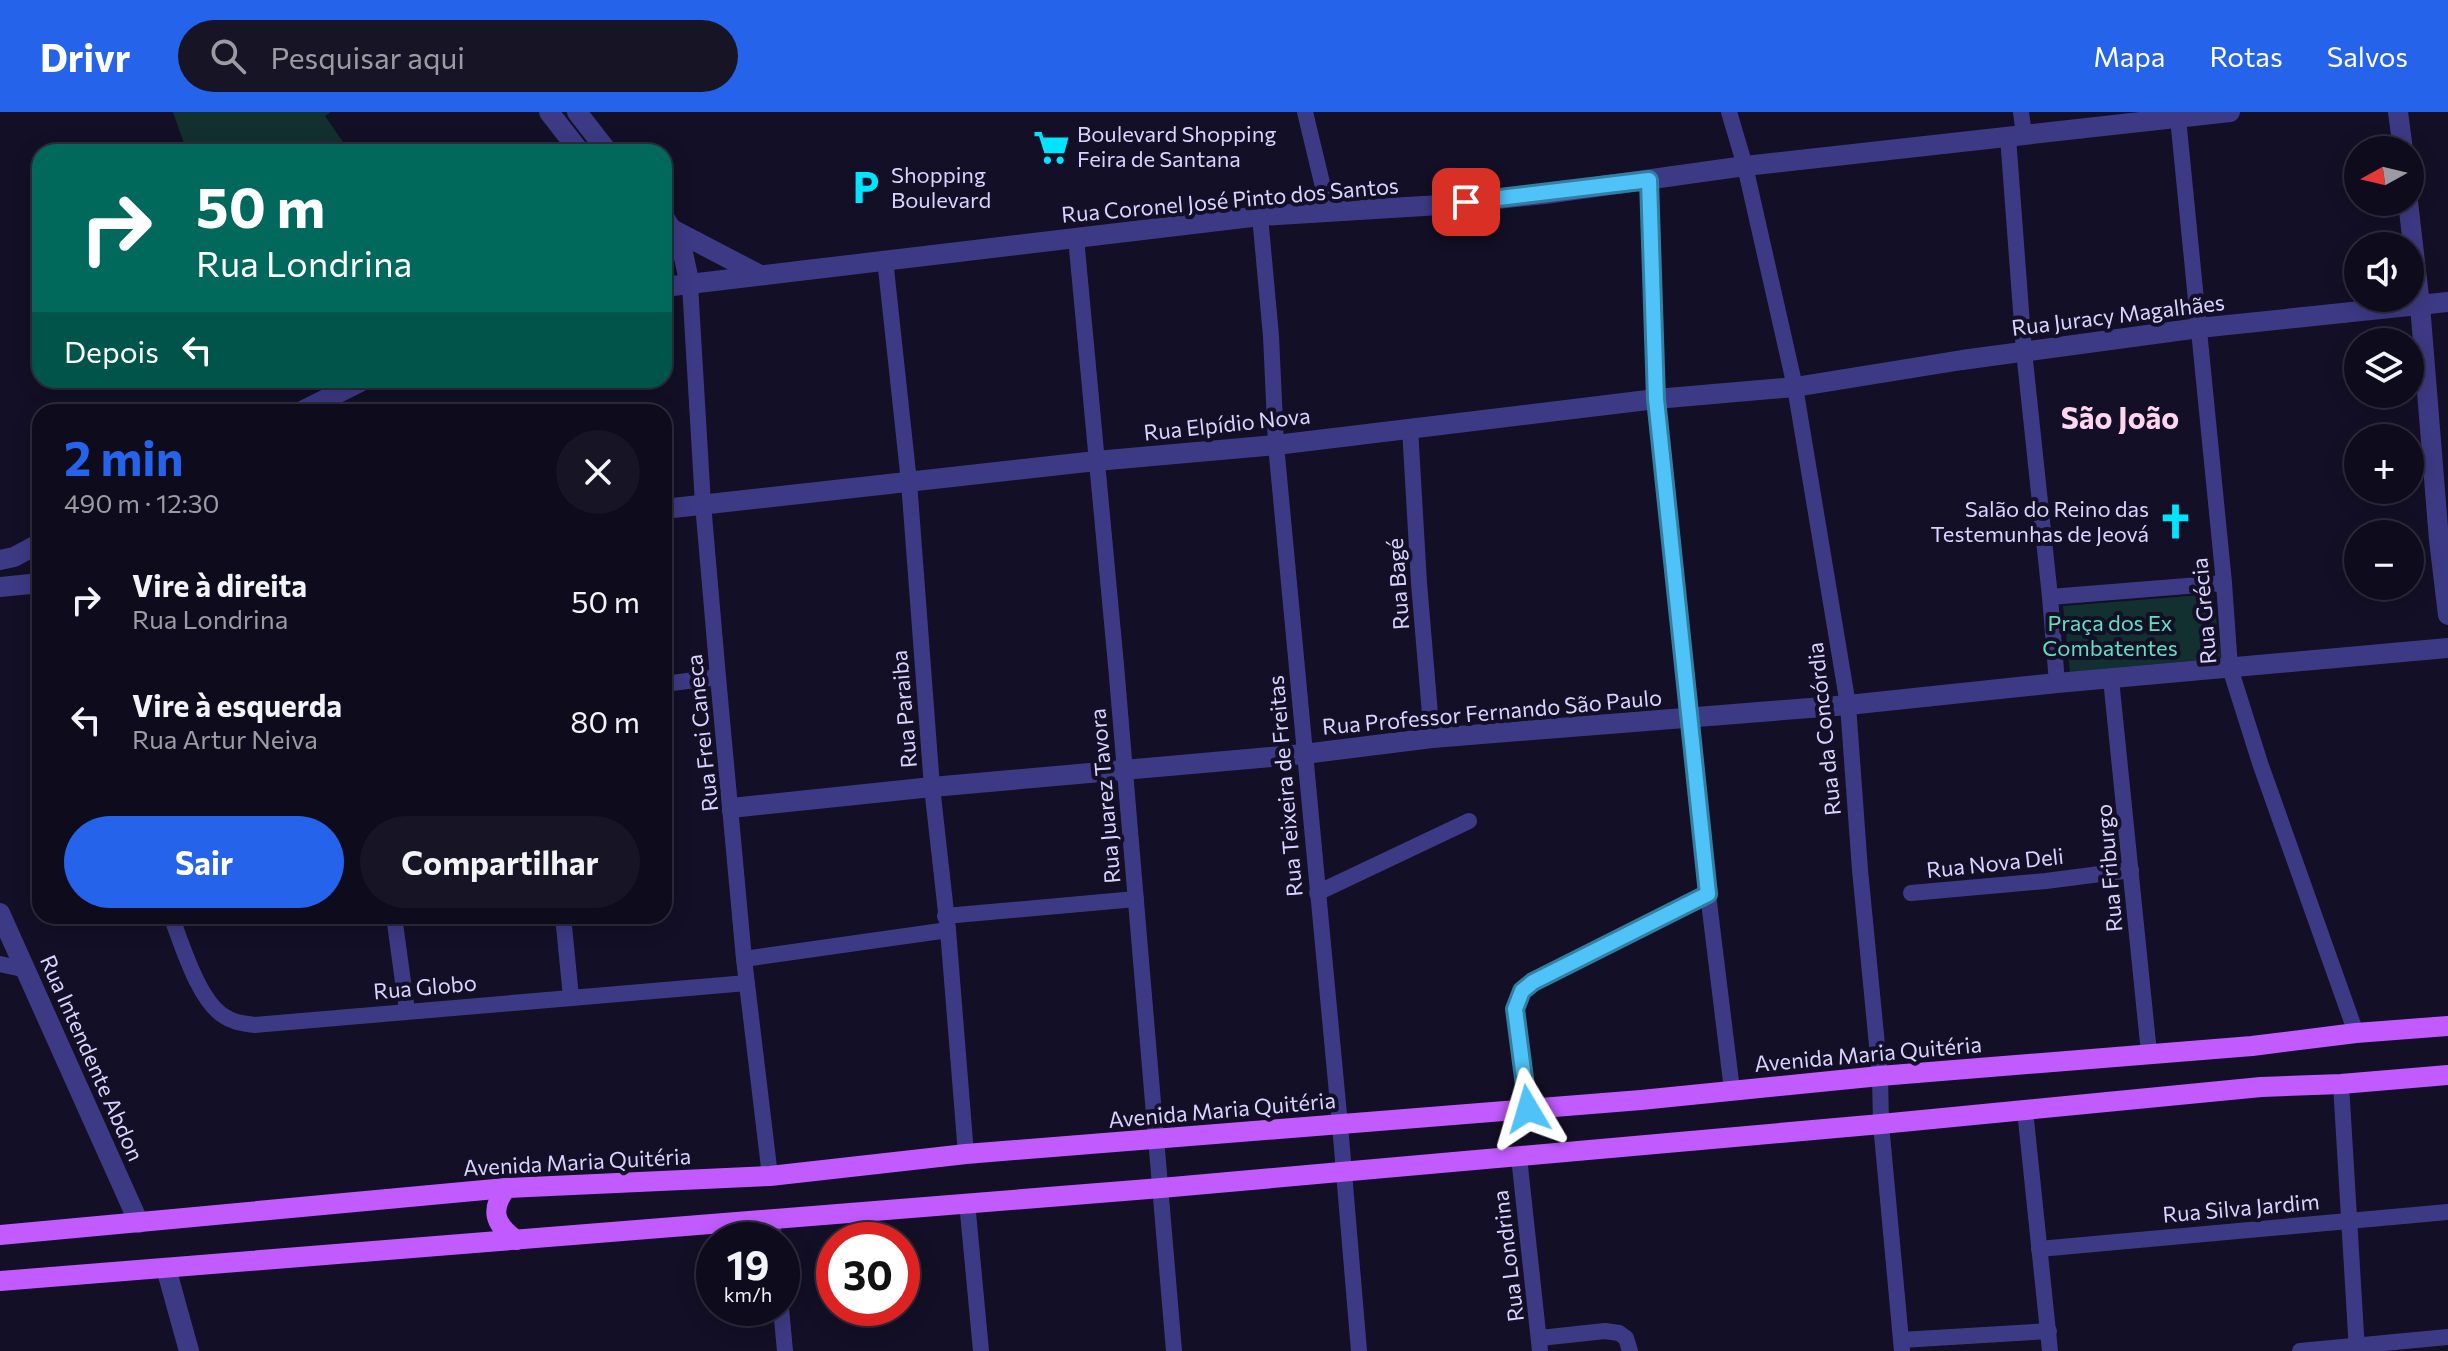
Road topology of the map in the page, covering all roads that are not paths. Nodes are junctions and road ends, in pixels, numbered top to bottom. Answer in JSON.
{"nodes":[{"id":1,"x":549,"y":112,"type":"edge"},
{"id":2,"x":577,"y":112,"type":"edge"},
{"id":3,"x":1305,"y":112,"type":"edge"},
{"id":4,"x":1729,"y":112,"type":"edge"},
{"id":5,"x":2021,"y":112,"type":"edge"},
{"id":6,"x":2230,"y":112,"type":"edge"},
{"id":7,"x":2398,"y":112,"type":"edge"},
{"id":8,"x":2178,"y":118,"type":"junction"},
{"id":9,"x":2016,"y":136,"type":"junction"},
{"id":10,"x":2401,"y":136,"type":"edge"},
{"id":11,"x":574,"y":144,"type":"edge"},
{"id":12,"x":602,"y":144,"type":"edge"},
{"id":13,"x":1745,"y":166,"type":"junction"},
{"id":14,"x":1649,"y":180,"type":"junction"},
{"id":15,"x":1329,"y":212,"type":"junction"},
{"id":16,"x":1260,"y":216,"type":"junction"},
{"id":17,"x":672,"y":236,"type":"edge"},
{"id":18,"x":1076,"y":238,"type":"junction"},
{"id":19,"x":672,"y":239,"type":"edge"},
{"id":20,"x":885,"y":259,"type":"junction"},
{"id":21,"x":760,"y":275,"type":"junction"},
{"id":22,"x":690,"y":285,"type":"junction"},
{"id":23,"x":672,"y":286,"type":"edge"},
{"id":24,"x":2448,"y":302,"type":"edge"},
{"id":25,"x":2424,"y":305,"type":"edge"},
{"id":26,"x":2353,"y":312,"type":"edge"},
{"id":27,"x":2421,"y":312,"type":"edge"},
{"id":28,"x":2199,"y":328,"type":"junction"},
{"id":29,"x":2024,"y":351,"type":"junction"},
{"id":30,"x":1795,"y":387,"type":"junction"},
{"id":31,"x":348,"y":388,"type":"edge"},
{"id":32,"x":1656,"y":399,"type":"junction"},
{"id":33,"x":316,"y":404,"type":"edge"},
{"id":34,"x":1410,"y":428,"type":"junction"},
{"id":35,"x":1276,"y":445,"type":"junction"},
{"id":36,"x":1096,"y":461,"type":"junction"},
{"id":37,"x":909,"y":482,"type":"junction"},
{"id":38,"x":703,"y":504,"type":"junction"},
{"id":39,"x":672,"y":508,"type":"edge"},
{"id":40,"x":32,"y":547,"type":"edge"},
{"id":41,"x":0,"y":560,"type":"edge"},
{"id":42,"x":2224,"y":583,"type":"junction"},
{"id":43,"x":32,"y":584,"type":"edge"},
{"id":44,"x":0,"y":587,"type":"edge"},
{"id":45,"x":2050,"y":597,"type":"junction"},
{"id":46,"x":2448,"y":615,"type":"edge"},
{"id":47,"x":2448,"y":648,"type":"edge"},
{"id":48,"x":2230,"y":668,"type":"junction"},
{"id":49,"x":718,"y":677,"type":"junction"},
{"id":50,"x":2111,"y":679,"type":"junction"},
{"id":51,"x":672,"y":683,"type":"edge"},
{"id":52,"x":2057,"y":683,"type":"junction"},
{"id":53,"x":1848,"y":705,"type":"junction"},
{"id":54,"x":1690,"y":717,"type":"junction"},
{"id":55,"x":1432,"y":738,"type":"junction"},
{"id":56,"x":1304,"y":754,"type":"junction"},
{"id":57,"x":1125,"y":772,"type":"junction"},
{"id":58,"x":932,"y":787,"type":"junction"},
{"id":59,"x":731,"y":808,"type":"junction"},
{"id":60,"x":1469,"y":821,"type":"dead end"},
{"id":61,"x":2131,"y":870,"type":"junction"},
{"id":62,"x":1317,"y":893,"type":"junction"},
{"id":63,"x":1911,"y":893,"type":"dead end"},
{"id":64,"x":1708,"y":894,"type":"junction"},
{"id":65,"x":1136,"y":899,"type":"junction"},
{"id":66,"x":0,"y":913,"type":"edge"},
{"id":67,"x":946,"y":923,"type":"junction"},
{"id":68,"x":174,"y":924,"type":"edge"},
{"id":69,"x":395,"y":924,"type":"edge"},
{"id":70,"x":564,"y":924,"type":"edge"},
{"id":71,"x":744,"y":959,"type":"junction"},
{"id":72,"x":0,"y":964,"type":"edge"},
{"id":73,"x":27,"y":970,"type":"junction"},
{"id":74,"x":747,"y":983,"type":"junction"},
{"id":75,"x":571,"y":997,"type":"junction"},
{"id":76,"x":407,"y":1011,"type":"junction"},
{"id":77,"x":2448,"y":1026,"type":"edge"},
{"id":78,"x":2356,"y":1033,"type":"junction"},
{"id":79,"x":2149,"y":1053,"type":"junction"},
{"id":80,"x":2448,"y":1075,"type":"edge"},
{"id":81,"x":1880,"y":1076,"type":"junction"},
{"id":82,"x":2341,"y":1084,"type":"junction"},
{"id":83,"x":1732,"y":1090,"type":"junction"},
{"id":84,"x":1528,"y":1109,"type":"junction"},
{"id":85,"x":2025,"y":1110,"type":"junction"},
{"id":86,"x":1881,"y":1124,"type":"junction"},
{"id":87,"x":1340,"y":1125,"type":"junction"},
{"id":88,"x":1156,"y":1140,"type":"junction"},
{"id":89,"x":966,"y":1154,"type":"junction"},
{"id":90,"x":1519,"y":1157,"type":"junction"},
{"id":91,"x":1343,"y":1172,"type":"junction"},
{"id":92,"x":770,"y":1176,"type":"junction"},
{"id":93,"x":506,"y":1188,"type":"junction"},
{"id":94,"x":1161,"y":1188,"type":"junction"},
{"id":95,"x":967,"y":1202,"type":"junction"},
{"id":96,"x":2448,"y":1212,"type":"edge"},
{"id":97,"x":772,"y":1218,"type":"junction"},
{"id":98,"x":2348,"y":1221,"type":"junction"},
{"id":99,"x":772,"y":1222,"type":"edge"},
{"id":100,"x":139,"y":1223,"type":"junction"},
{"id":101,"x":0,"y":1235,"type":"edge"},
{"id":102,"x":516,"y":1240,"type":"junction"},
{"id":103,"x":2039,"y":1249,"type":"junction"},
{"id":104,"x":166,"y":1268,"type":"junction"},
{"id":105,"x":0,"y":1281,"type":"edge"},
{"id":106,"x":783,"y":1326,"type":"edge"},
{"id":107,"x":2049,"y":1331,"type":"junction"},
{"id":108,"x":2448,"y":1337,"type":"edge"},
{"id":109,"x":1540,"y":1345,"type":"edge"},
{"id":110,"x":1902,"y":1345,"type":"edge"},
{"id":111,"x":2356,"y":1348,"type":"edge"},
{"id":112,"x":189,"y":1351,"type":"edge"},
{"id":113,"x":785,"y":1351,"type":"edge"},
{"id":114,"x":981,"y":1351,"type":"edge"},
{"id":115,"x":1174,"y":1351,"type":"edge"},
{"id":116,"x":1359,"y":1351,"type":"edge"},
{"id":117,"x":1630,"y":1351,"type":"edge"},
{"id":118,"x":2050,"y":1351,"type":"edge"},
{"id":119,"x":2300,"y":1351,"type":"edge"}],
"edges":[{"from":1,"to":11,"type":"street"},
{"from":2,"to":12,"type":"street"},
{"from":3,"to":15,"type":"street"},
{"from":4,"to":13,"type":"street","name":"Rua da Concórdia"},
{"from":5,"to":9,"type":"street"},
{"from":6,"to":8,"type":"street","name":"Rua Coronel José Pinto dos Santos"},
{"from":7,"to":10,"type":"street"},
{"from":8,"to":9,"type":"street","name":"Rua Coronel José Pinto dos Santos"},
{"from":8,"to":28,"type":"street","name":"Rua Grécia"},
{"from":9,"to":13,"type":"street","name":"Rua Coronel José Pinto dos Santos"},
{"from":9,"to":29,"type":"street"},
{"from":13,"to":14,"type":"street","name":"Rua Coronel José Pinto dos Santos"},
{"from":13,"to":30,"type":"street","name":"Rua da Concórdia"},
{"from":14,"to":15,"type":"street","name":"Rua Coronel José Pinto dos Santos"},
{"from":14,"to":32,"type":"street"},
{"from":15,"to":16,"type":"street","name":"Rua Coronel José Pinto dos Santos"},
{"from":16,"to":18,"type":"street","name":"Rua Coronel José Pinto dos Santos"},
{"from":16,"to":35,"type":"street","name":"Rua Teixeira de Freitas"},
{"from":17,"to":21,"type":"street"},
{"from":18,"to":20,"type":"street","name":"Rua Coronel José Pinto dos Santos"},
{"from":18,"to":36,"type":"street","name":"Rua Juarez Tavora"},
{"from":19,"to":22,"type":"street"},
{"from":20,"to":21,"type":"street","name":"Rua Coronel José Pinto dos Santos"},
{"from":20,"to":37,"type":"street","name":"Rua Paraiba"},
{"from":21,"to":22,"type":"street","name":"Rua Coronel José Pinto dos Santos"},
{"from":22,"to":23,"type":"street","name":"Rua Coronel José Pinto dos Santos"},
{"from":22,"to":38,"type":"street","name":"Rua Frei Caneca"},
{"from":24,"to":25,"type":"street","name":"Rua Juracy Magalhães"},
{"from":26,"to":28,"type":"street","name":"Rua Juracy Magalhães"},
{"from":27,"to":46,"type":"street"},
{"from":28,"to":29,"type":"street","name":"Rua Juracy Magalhães"},
{"from":28,"to":42,"type":"street","name":"Rua Grécia"},
{"from":29,"to":30,"type":"street","name":"Rua Juracy Magalhães"},
{"from":29,"to":45,"type":"street"},
{"from":30,"to":32,"type":"street","name":"Rua Elpídio Nova"},
{"from":30,"to":53,"type":"street","name":"Rua da Concórdia"},
{"from":31,"to":33,"type":"street"},
{"from":32,"to":34,"type":"street","name":"Rua Elpídio Nova"},
{"from":32,"to":54,"type":"street"},
{"from":34,"to":35,"type":"street","name":"Rua Elpídio Nova"},
{"from":34,"to":55,"type":"street","name":"Rua Bagé"},
{"from":35,"to":36,"type":"street","name":"Rua Elpídio Nova"},
{"from":35,"to":56,"type":"street","name":"Rua Teixeira de Freitas"},
{"from":36,"to":37,"type":"street","name":"Rua Elpídio Nova"},
{"from":36,"to":57,"type":"street","name":"Rua Juarez Tavora"},
{"from":37,"to":38,"type":"street","name":"Rua Elpídio Nova"},
{"from":37,"to":58,"type":"street","name":"Rua Paraiba"},
{"from":38,"to":39,"type":"street","name":"Rua Elpídio Nova"},
{"from":38,"to":49,"type":"street","name":"Rua Frei Caneca"},
{"from":40,"to":41,"type":"street"},
{"from":42,"to":45,"type":"street"},
{"from":42,"to":48,"type":"street","name":"Rua Grécia"},
{"from":43,"to":44,"type":"street"},
{"from":45,"to":52,"type":"street"},
{"from":47,"to":48,"type":"street","name":"Rua Professor Fernando São Paulo"},
{"from":48,"to":50,"type":"street","name":"Rua Professor Fernando São Paulo"},
{"from":48,"to":78,"type":"street","name":"Rua Grécia"},
{"from":49,"to":51,"type":"street"},
{"from":49,"to":59,"type":"street","name":"Rua Frei Caneca"},
{"from":50,"to":52,"type":"street","name":"Rua Professor Fernando São Paulo"},
{"from":50,"to":61,"type":"street","name":"Rua Friburgo"},
{"from":52,"to":53,"type":"street","name":"Rua Professor Fernando São Paulo"},
{"from":53,"to":54,"type":"street","name":"Rua Professor Fernando São Paulo"},
{"from":53,"to":81,"type":"street","name":"Rua da Concórdia"},
{"from":54,"to":55,"type":"street","name":"Rua Professor Fernando São Paulo"},
{"from":54,"to":64,"type":"street"},
{"from":55,"to":56,"type":"street","name":"Rua Professor Fernando São Paulo"},
{"from":56,"to":57,"type":"street","name":"Rua Professor Fernando São Paulo"},
{"from":56,"to":62,"type":"street","name":"Rua Teixeira de Freitas"},
{"from":57,"to":58,"type":"street","name":"Rua Professor Fernando São Paulo"},
{"from":57,"to":65,"type":"street","name":"Rua Juarez Tavora"},
{"from":58,"to":59,"type":"street","name":"Rua Professor Fernando São Paulo"},
{"from":58,"to":67,"type":"street","name":"Rua Paraiba"},
{"from":59,"to":71,"type":"street","name":"Rua Frei Caneca"},
{"from":60,"to":62,"type":"street"},
{"from":61,"to":63,"type":"street","name":"Rua Nova Deli"},
{"from":61,"to":79,"type":"street","name":"Rua Friburgo"},
{"from":62,"to":87,"type":"street","name":"Rua Teixeira de Freitas"},
{"from":64,"to":83,"type":"street"},
{"from":64,"to":84,"type":"street"},
{"from":65,"to":67,"type":"street"},
{"from":65,"to":88,"type":"street","name":"Rua Juarez Tavora"},
{"from":66,"to":73,"type":"street","name":"Rua Intendente Abdon"},
{"from":67,"to":71,"type":"street"},
{"from":67,"to":89,"type":"street","name":"Rua Paraiba"},
{"from":68,"to":76,"type":"street","name":"Rua Globo"},
{"from":69,"to":76,"type":"street"},
{"from":70,"to":75,"type":"street"},
{"from":71,"to":74,"type":"street","name":"Rua Frei Caneca"},
{"from":72,"to":73,"type":"street"},
{"from":73,"to":100,"type":"street","name":"Rua Intendente Abdon"},
{"from":74,"to":75,"type":"street","name":"Rua Globo"},
{"from":74,"to":92,"type":"street","name":"Rua Frei Caneca"},
{"from":75,"to":76,"type":"street","name":"Rua Globo"},
{"from":77,"to":78,"type":"main road","name":"Avenida Maria Quitéria"},
{"from":78,"to":79,"type":"main road","name":"Avenida Maria Quitéria"},
{"from":79,"to":81,"type":"main road","name":"Avenida Maria Quitéria"},
{"from":80,"to":82,"type":"main road"},
{"from":81,"to":83,"type":"main road","name":"Avenida Maria Quitéria"},
{"from":81,"to":86,"type":"street","name":"Rua da Concórdia"},
{"from":82,"to":85,"type":"main road"},
{"from":82,"to":98,"type":"street"},
{"from":83,"to":84,"type":"main road","name":"Avenida Maria Quitéria"},
{"from":84,"to":87,"type":"main road","name":"Avenida Maria Quitéria"},
{"from":85,"to":86,"type":"main road"},
{"from":85,"to":103,"type":"street"},
{"from":86,"to":90,"type":"main road"},
{"from":86,"to":110,"type":"street","name":"Rua da Concórdia"},
{"from":87,"to":88,"type":"main road","name":"Avenida Maria Quitéria"},
{"from":87,"to":91,"type":"street","name":"Rua Teixeira de Freitas"},
{"from":88,"to":89,"type":"main road","name":"Avenida Maria Quitéria"},
{"from":88,"to":94,"type":"street","name":"Rua Juarez Tavora"},
{"from":89,"to":92,"type":"main road","name":"Avenida Maria Quitéria"},
{"from":90,"to":91,"type":"main road"},
{"from":90,"to":109,"type":"street","name":"Rua Londrina"},
{"from":91,"to":94,"type":"main road"},
{"from":91,"to":116,"type":"street","name":"Rua Teixeira de Freitas"},
{"from":92,"to":93,"type":"main road","name":"Avenida Maria Quitéria"},
{"from":93,"to":100,"type":"main road","name":"Avenida Maria Quitéria"},
{"from":93,"to":102,"type":"main road"},
{"from":94,"to":95,"type":"main road"},
{"from":94,"to":115,"type":"street","name":"Rua Juarez Tavora"},
{"from":95,"to":97,"type":"main road"},
{"from":95,"to":114,"type":"street"},
{"from":96,"to":98,"type":"street","name":"Rua Silva Jardim"},
{"from":97,"to":99,"type":"street"},
{"from":97,"to":102,"type":"main road"},
{"from":98,"to":103,"type":"street","name":"Rua Silva Jardim"},
{"from":98,"to":111,"type":"street"},
{"from":100,"to":101,"type":"main road","name":"Avenida Maria Quitéria"},
{"from":102,"to":104,"type":"main road"},
{"from":103,"to":107,"type":"street"},
{"from":104,"to":105,"type":"main road"},
{"from":104,"to":112,"type":"street"},
{"from":106,"to":113,"type":"street"},
{"from":107,"to":110,"type":"street"},
{"from":107,"to":118,"type":"street"},
{"from":108,"to":111,"type":"street"},
{"from":109,"to":117,"type":"street"},
{"from":111,"to":119,"type":"street"}]}
